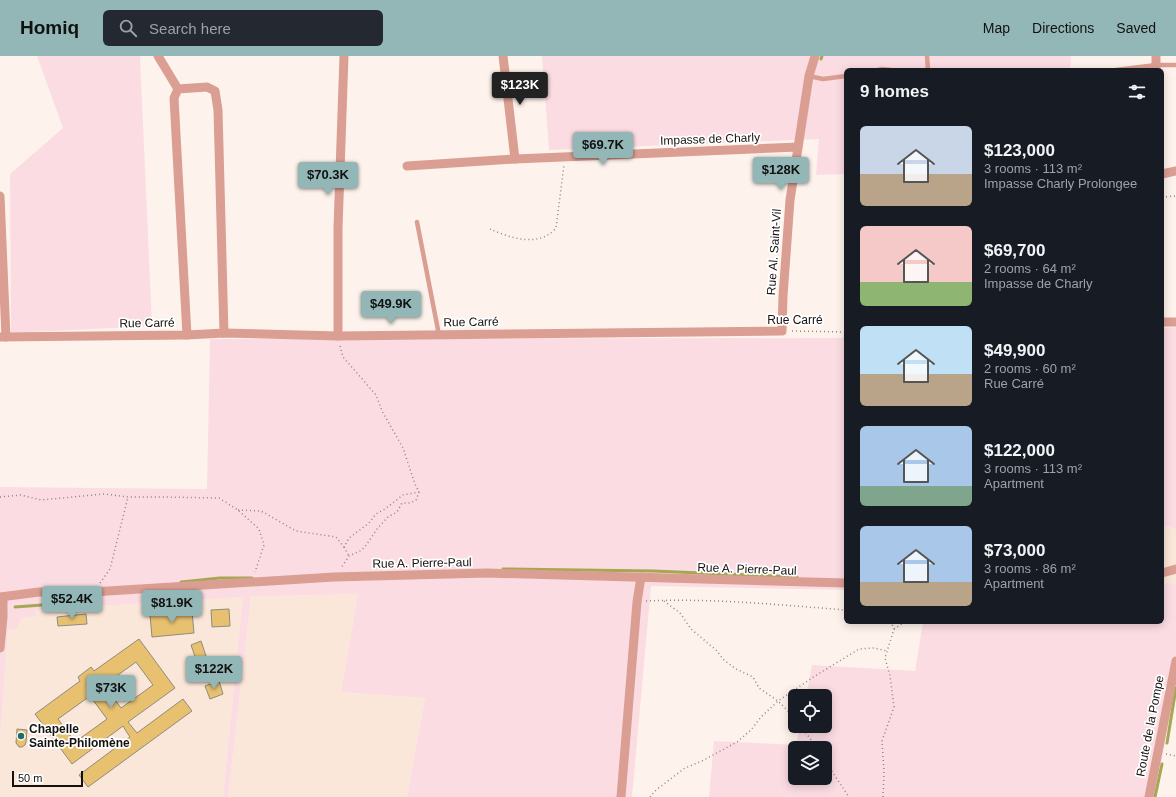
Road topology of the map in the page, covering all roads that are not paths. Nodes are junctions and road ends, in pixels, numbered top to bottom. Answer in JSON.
{"nodes":[{"id":1,"x":158,"y":56,"type":"edge"},
{"id":2,"x":344,"y":56,"type":"edge"},
{"id":3,"x":503,"y":56,"type":"edge"},
{"id":4,"x":815,"y":56,"type":"edge"},
{"id":5,"x":927,"y":56,"type":"edge"},
{"id":6,"x":1156,"y":64,"type":"edge"},
{"id":7,"x":1176,"y":65,"type":"edge"},
{"id":8,"x":928,"y":68,"type":"edge"},
{"id":9,"x":1129,"y":68,"type":"edge"},
{"id":10,"x":809,"y":76,"type":"junction"},
{"id":11,"x":844,"y":76,"type":"edge"},
{"id":12,"x":178,"y":89,"type":"junction"},
{"id":13,"x":798,"y":147,"type":"junction"},
{"id":14,"x":515,"y":159,"type":"junction"},
{"id":15,"x":407,"y":166,"type":"dead end"},
{"id":16,"x":1176,"y":171,"type":"edge"},
{"id":17,"x":1164,"y":174,"type":"edge"},
{"id":18,"x":0,"y":196,"type":"edge"},
{"id":19,"x":417,"y":222,"type":"dead end"},
{"id":20,"x":1164,"y":322,"type":"edge"},
{"id":21,"x":1176,"y":322,"type":"edge"},
{"id":22,"x":782,"y":331,"type":"joint"},
{"id":23,"x":224,"y":333,"type":"junction"},
{"id":24,"x":187,"y":335,"type":"junction"},
{"id":25,"x":439,"y":335,"type":"junction"},
{"id":26,"x":338,"y":336,"type":"junction"},
{"id":27,"x":3,"y":337,"type":"edge"},
{"id":28,"x":1176,"y":569,"type":"edge"},
{"id":29,"x":1164,"y":572,"type":"edge"},
{"id":30,"x":640,"y":577,"type":"junction"},
{"id":31,"x":844,"y":583,"type":"edge"},
{"id":32,"x":1,"y":597,"type":"edge"},
{"id":33,"x":0,"y":648,"type":"edge"},
{"id":34,"x":1176,"y":661,"type":"edge"},
{"id":35,"x":621,"y":797,"type":"edge"},
{"id":36,"x":1149,"y":797,"type":"edge"}],
"edges":[{"from":1,"to":12,"type":"street"},
{"from":2,"to":26,"type":"street"},
{"from":3,"to":14,"type":"street"},
{"from":4,"to":10,"type":"street","name":"Rue Al. Saint-Vil"},
{"from":5,"to":8,"type":"lane"},
{"from":6,"to":7,"type":"lane"},
{"from":6,"to":9,"type":"lane"},
{"from":10,"to":11,"type":"lane"},
{"from":10,"to":13,"type":"street","name":"Rue Al. Saint-Vil"},
{"from":12,"to":23,"type":"street"},
{"from":12,"to":24,"type":"street"},
{"from":13,"to":14,"type":"street","name":"Impasse de Charly"},
{"from":13,"to":22,"type":"street","name":"Rue Al. Saint-Vil"},
{"from":14,"to":15,"type":"street","name":"Impasse de Charly"},
{"from":16,"to":17,"type":"street"},
{"from":18,"to":27,"type":"street"},
{"from":19,"to":25,"type":"lane"},
{"from":20,"to":21,"type":"street"},
{"from":22,"to":25,"type":"street","name":"Rue Carré"},
{"from":23,"to":24,"type":"street","name":"Rue Carré"},
{"from":23,"to":26,"type":"street","name":"Rue Carré"},
{"from":24,"to":27,"type":"street","name":"Rue Carré"},
{"from":25,"to":26,"type":"street","name":"Rue Carré"},
{"from":28,"to":29,"type":"street"},
{"from":30,"to":31,"type":"street","name":"Rue A. Pierre-Paul"},
{"from":30,"to":32,"type":"street","name":"Rue A. Pierre-Paul"},
{"from":30,"to":35,"type":"street"},
{"from":32,"to":33,"type":"street"},
{"from":34,"to":36,"type":"street","name":"Route de la Pompe"}]}
